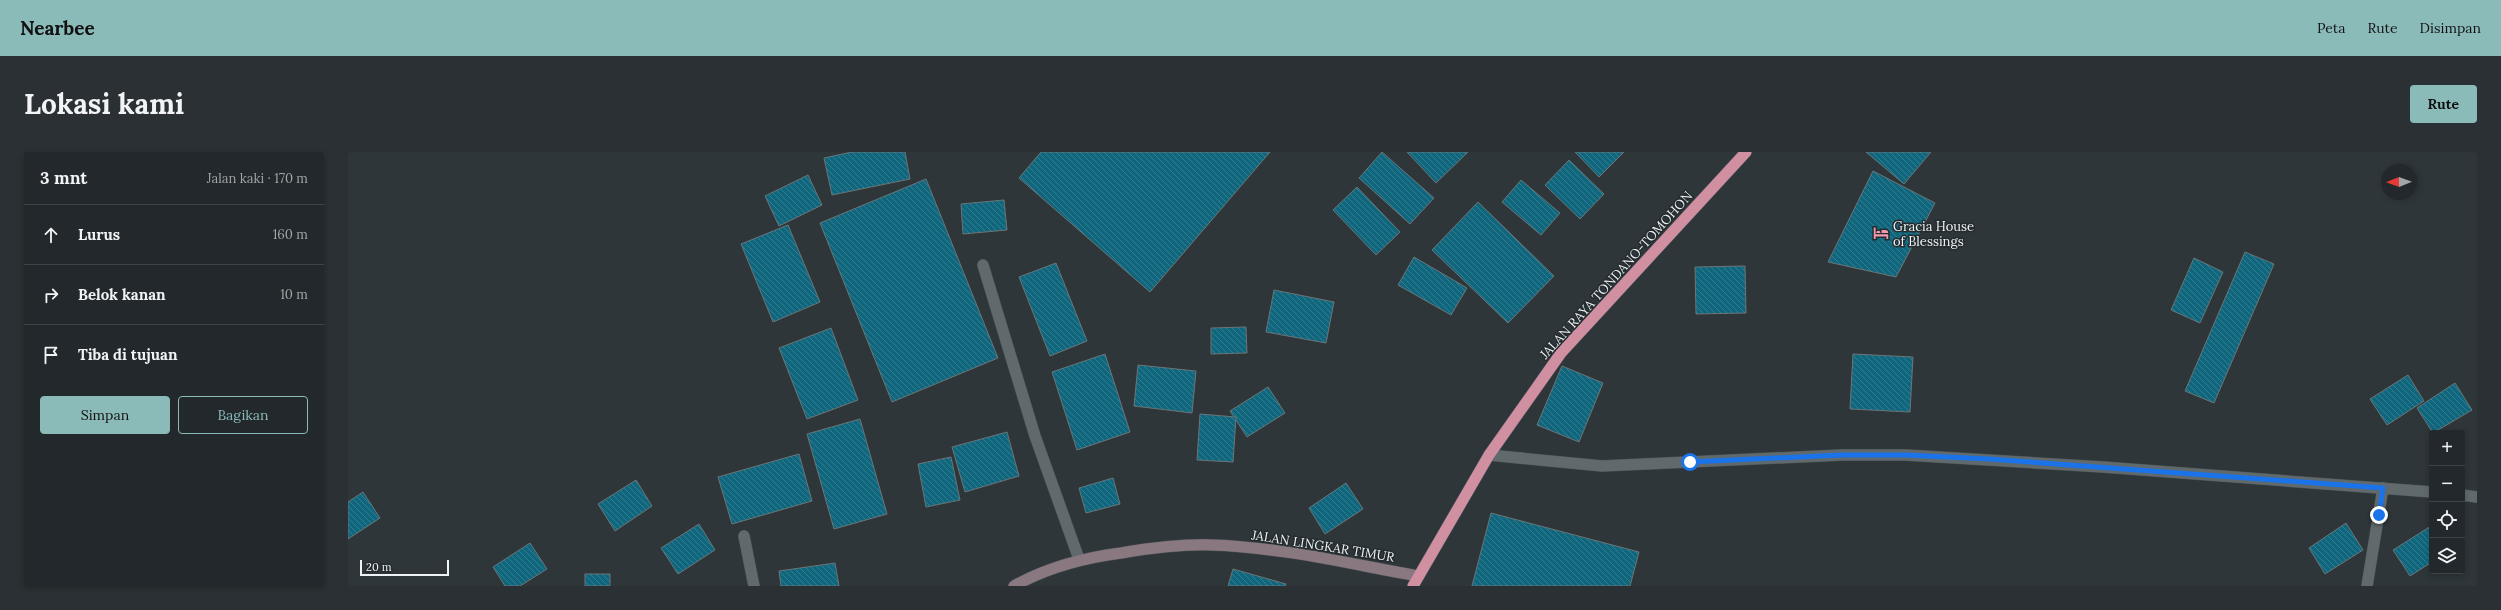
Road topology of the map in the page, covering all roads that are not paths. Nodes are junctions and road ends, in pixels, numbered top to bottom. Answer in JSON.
{"nodes":[{"id":1,"x":1746,"y":152,"type":"edge"},
{"id":2,"x":983,"y":265,"type":"dead end"},
{"id":3,"x":1489,"y":455,"type":"junction"},
{"id":4,"x":2383,"y":488,"type":"junction"},
{"id":5,"x":2429,"y":492,"type":"edge"},
{"id":6,"x":2465,"y":495,"type":"edge"},
{"id":7,"x":2477,"y":497,"type":"edge"},
{"id":8,"x":744,"y":536,"type":"dead end"},
{"id":9,"x":1079,"y":559,"type":"junction"},
{"id":10,"x":1416,"y":581,"type":"edge"},
{"id":11,"x":754,"y":586,"type":"edge"},
{"id":12,"x":1014,"y":586,"type":"edge"},
{"id":13,"x":2367,"y":586,"type":"edge"}],
"edges":[{"from":1,"to":3,"type":"highway","name":"JALAN RAYA TONDANO-TOMOHON"},
{"from":2,"to":9,"type":"street"},
{"from":3,"to":4,"type":"street"},
{"from":3,"to":10,"type":"highway","name":"JALAN RAYA TONDANO-TOMOHON"},
{"from":4,"to":5,"type":"street"},
{"from":4,"to":13,"type":"street"},
{"from":6,"to":7,"type":"street"},
{"from":8,"to":11,"type":"street"},
{"from":9,"to":10,"type":"main road","name":"JALAN LINGKAR TIMUR"},
{"from":9,"to":12,"type":"main road","name":"JALAN LINGKAR TIMUR"}]}
